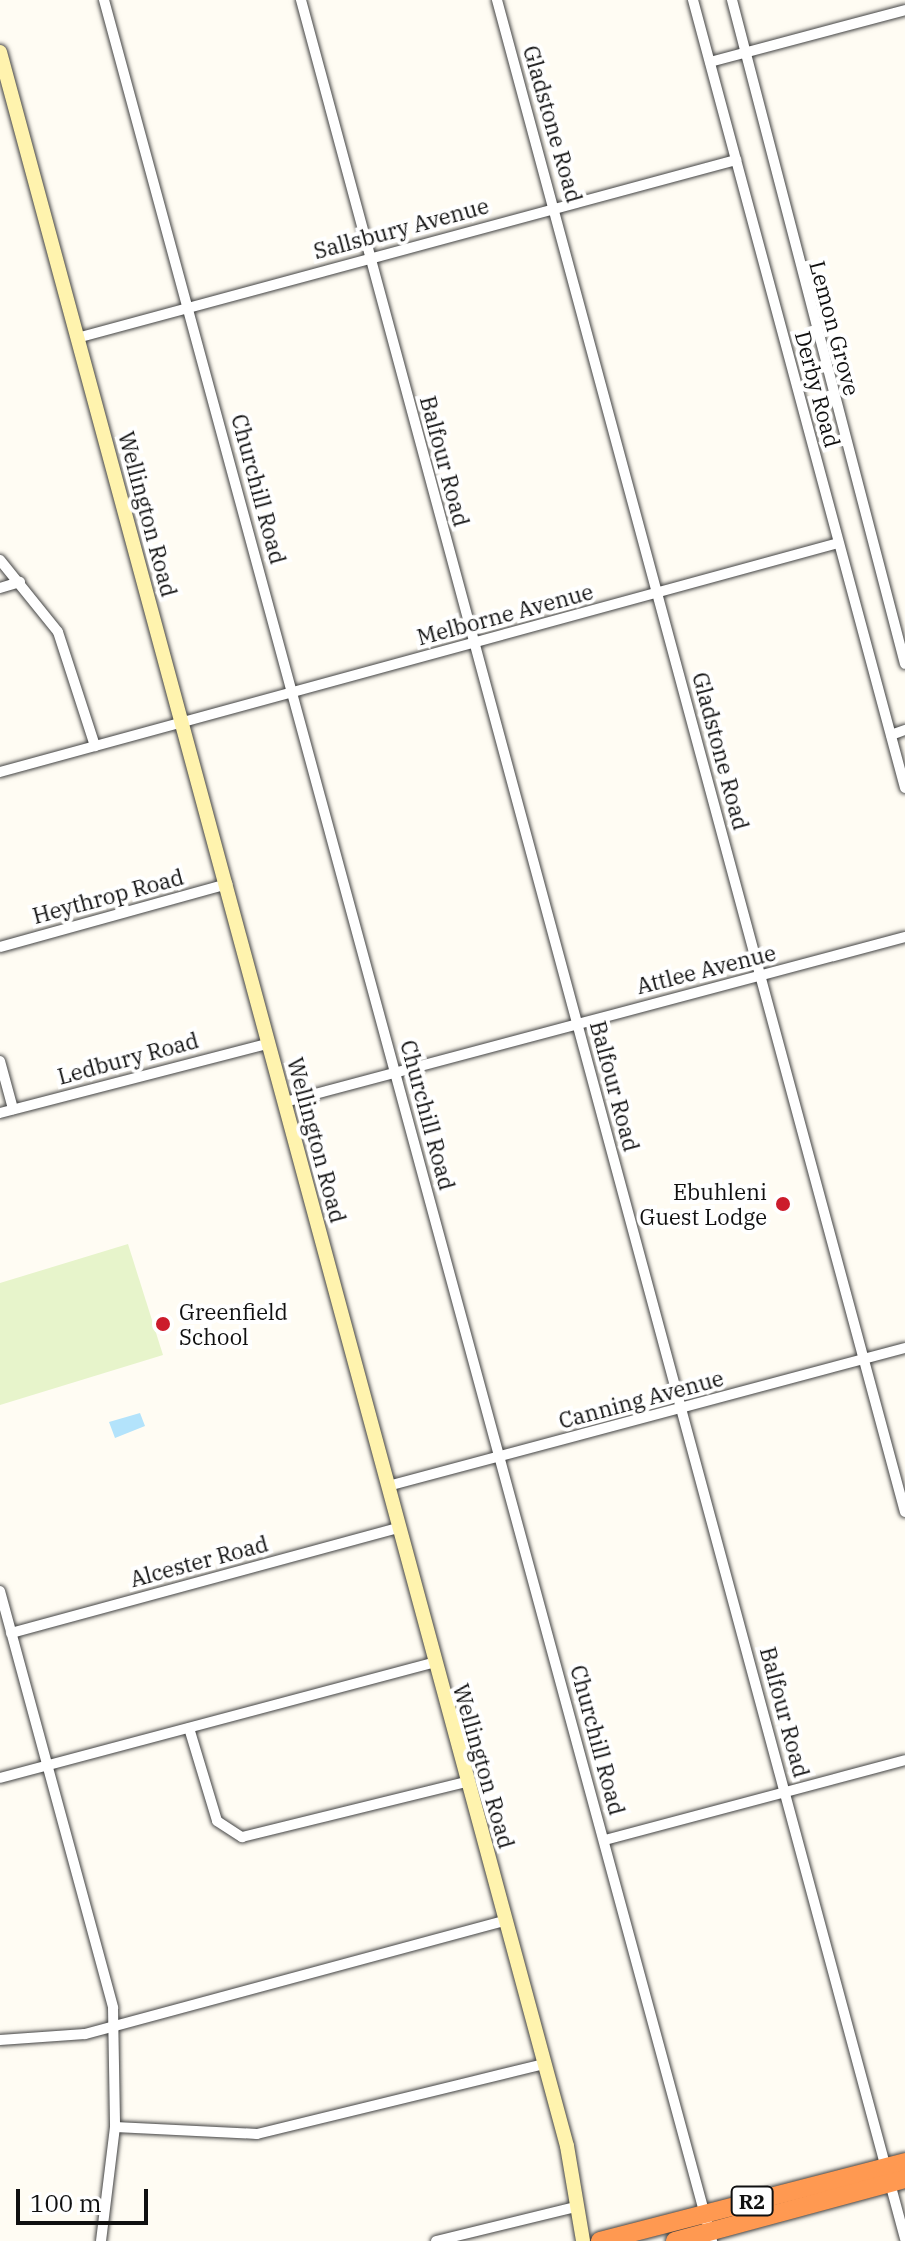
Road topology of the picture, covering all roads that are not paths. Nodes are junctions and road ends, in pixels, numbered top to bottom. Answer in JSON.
{"nodes":[{"id":1,"x":104,"y":0,"type":"edge"},
{"id":2,"x":301,"y":0,"type":"edge"},
{"id":3,"x":497,"y":0,"type":"edge"},
{"id":4,"x":693,"y":0,"type":"edge"},
{"id":5,"x":732,"y":0,"type":"edge"},
{"id":6,"x":905,"y":10,"type":"edge"},
{"id":7,"x":0,"y":52,"type":"edge"},
{"id":8,"x":746,"y":52,"type":"junction"},
{"id":9,"x":710,"y":62,"type":"junction"},
{"id":10,"x":736,"y":160,"type":"junction"},
{"id":11,"x":556,"y":208,"type":"junction"},
{"id":12,"x":370,"y":256,"type":"junction"},
{"id":13,"x":190,"y":308,"type":"junction"},
{"id":14,"x":77,"y":338,"type":"junction"},
{"id":15,"x":838,"y":543,"type":"junction"},
{"id":16,"x":0,"y":560,"type":"edge"},
{"id":17,"x":20,"y":582,"type":"junction"},
{"id":18,"x":0,"y":588,"type":"edge"},
{"id":19,"x":658,"y":593,"type":"junction"},
{"id":20,"x":475,"y":643,"type":"junction"},
{"id":21,"x":905,"y":664,"type":"edge"},
{"id":22,"x":294,"y":690,"type":"junction"},
{"id":23,"x":181,"y":720,"type":"junction"},
{"id":24,"x":905,"y":730,"type":"edge"},
{"id":25,"x":891,"y":735,"type":"junction"},
{"id":26,"x":95,"y":746,"type":"junction"},
{"id":27,"x":0,"y":772,"type":"edge"},
{"id":28,"x":905,"y":788,"type":"edge"},
{"id":29,"x":227,"y":884,"type":"junction"},
{"id":30,"x":905,"y":937,"type":"edge"},
{"id":31,"x":0,"y":947,"type":"edge"},
{"id":32,"x":760,"y":975,"type":"junction"},
{"id":33,"x":577,"y":1023,"type":"junction"},
{"id":34,"x":267,"y":1044,"type":"junction"},
{"id":35,"x":0,"y":1061,"type":"edge"},
{"id":36,"x":396,"y":1072,"type":"junction"},
{"id":37,"x":285,"y":1102,"type":"junction"},
{"id":38,"x":13,"y":1109,"type":"junction"},
{"id":39,"x":0,"y":1113,"type":"edge"},
{"id":40,"x":905,"y":1348,"type":"edge"},
{"id":41,"x":864,"y":1359,"type":"junction"},
{"id":42,"x":682,"y":1409,"type":"junction"},
{"id":43,"x":500,"y":1457,"type":"junction"},
{"id":44,"x":388,"y":1486,"type":"junction"},
{"id":45,"x":905,"y":1512,"type":"edge"},
{"id":46,"x":398,"y":1528,"type":"junction"},
{"id":47,"x":0,"y":1591,"type":"edge"},
{"id":48,"x":11,"y":1633,"type":"junction"},
{"id":49,"x":432,"y":1663,"type":"junction"},
{"id":50,"x":189,"y":1728,"type":"junction"},
{"id":51,"x":905,"y":1760,"type":"edge"},
{"id":52,"x":47,"y":1765,"type":"junction"},
{"id":53,"x":0,"y":1778,"type":"edge"},
{"id":54,"x":466,"y":1782,"type":"junction"},
{"id":55,"x":786,"y":1794,"type":"junction"},
{"id":56,"x":605,"y":1840,"type":"junction"},
{"id":57,"x":505,"y":1921,"type":"junction"},
{"id":58,"x":115,"y":2024,"type":"junction"},
{"id":59,"x":0,"y":2040,"type":"edge"},
{"id":60,"x":544,"y":2064,"type":"junction"},
{"id":61,"x":115,"y":2127,"type":"junction"},
{"id":62,"x":905,"y":2162,"type":"edge"},
{"id":63,"x":893,"y":2177,"type":"edge"},
{"id":64,"x":576,"y":2207,"type":"junction"},
{"id":65,"x":708,"y":2229,"type":"edge"},
{"id":66,"x":905,"y":2239,"type":"edge"},
{"id":67,"x":101,"y":2241,"type":"edge"},
{"id":68,"x":436,"y":2241,"type":"edge"},
{"id":69,"x":583,"y":2241,"type":"edge"},
{"id":70,"x":600,"y":2241,"type":"edge"},
{"id":71,"x":675,"y":2241,"type":"edge"}],
"edges":[{"from":1,"to":13,"type":"street","name":"Churchill Road"},
{"from":2,"to":12,"type":"street","name":"Balfour Road"},
{"from":3,"to":11,"type":"street","name":"Gladstone Road"},
{"from":4,"to":9,"type":"street","name":"Derby Road"},
{"from":5,"to":8,"type":"street","name":"Lemon Grove"},
{"from":6,"to":8,"type":"street"},
{"from":7,"to":14,"type":"main road","name":"Wellington Road"},
{"from":8,"to":9,"type":"street"},
{"from":8,"to":21,"type":"street","name":"Lemon Grove"},
{"from":9,"to":10,"type":"street","name":"Derby Road"},
{"from":10,"to":11,"type":"street","name":"Sallsbury Avenue"},
{"from":10,"to":15,"type":"street","name":"Derby Road"},
{"from":11,"to":12,"type":"street","name":"Sallsbury Avenue"},
{"from":11,"to":19,"type":"street","name":"Gladstone Road"},
{"from":12,"to":13,"type":"street","name":"Sallsbury Avenue"},
{"from":12,"to":20,"type":"street","name":"Balfour Road"},
{"from":13,"to":14,"type":"street","name":"Sallsbury Avenue"},
{"from":13,"to":22,"type":"street","name":"Churchill Road"},
{"from":14,"to":23,"type":"main road","name":"Wellington Road"},
{"from":15,"to":19,"type":"street","name":"Melborne Avenue"},
{"from":15,"to":25,"type":"street","name":"Derby Road"},
{"from":16,"to":17,"type":"street"},
{"from":17,"to":18,"type":"street"},
{"from":17,"to":26,"type":"street"},
{"from":19,"to":20,"type":"street","name":"Melborne Avenue"},
{"from":19,"to":32,"type":"street","name":"Gladstone Road"},
{"from":20,"to":22,"type":"street","name":"Melborne Avenue"},
{"from":20,"to":33,"type":"street","name":"Balfour Road"},
{"from":22,"to":23,"type":"street","name":"Melborne Avenue"},
{"from":22,"to":36,"type":"street","name":"Churchill Road"},
{"from":23,"to":26,"type":"street","name":"Melborne Avenue"},
{"from":23,"to":29,"type":"main road","name":"Wellington Road"},
{"from":24,"to":25,"type":"street"},
{"from":25,"to":28,"type":"street","name":"Derby Road"},
{"from":26,"to":27,"type":"street","name":"Melborne Avenue"},
{"from":29,"to":31,"type":"street","name":"Heythrop Road"},
{"from":29,"to":34,"type":"main road","name":"Wellington Road"},
{"from":30,"to":32,"type":"street","name":"Attlee Avenue"},
{"from":32,"to":33,"type":"street","name":"Attlee Avenue"},
{"from":32,"to":41,"type":"street","name":"Gladstone Road"},
{"from":33,"to":36,"type":"street","name":"Attlee Avenue"},
{"from":33,"to":42,"type":"street","name":"Balfour Road"},
{"from":34,"to":37,"type":"main road","name":"Wellington Road"},
{"from":34,"to":38,"type":"street","name":"Ledbury Road"},
{"from":35,"to":38,"type":"street"},
{"from":36,"to":37,"type":"street","name":"Attlee Avenue"},
{"from":36,"to":43,"type":"street","name":"Churchill Road"},
{"from":37,"to":44,"type":"main road","name":"Wellington Road"},
{"from":38,"to":39,"type":"street","name":"Ledbury Road"},
{"from":40,"to":41,"type":"street","name":"Canning Avenue"},
{"from":41,"to":42,"type":"street","name":"Canning Avenue"},
{"from":41,"to":45,"type":"street","name":"Gladstone Road"},
{"from":42,"to":43,"type":"street","name":"Canning Avenue"},
{"from":42,"to":55,"type":"street","name":"Balfour Road"},
{"from":43,"to":44,"type":"street","name":"Canning Avenue"},
{"from":43,"to":56,"type":"street","name":"Churchill Road"},
{"from":44,"to":46,"type":"main road","name":"Wellington Road"},
{"from":46,"to":48,"type":"street","name":"Alcester Road"},
{"from":46,"to":49,"type":"main road","name":"Wellington Road"},
{"from":47,"to":48,"type":"street"},
{"from":48,"to":52,"type":"street"},
{"from":49,"to":50,"type":"street"},
{"from":49,"to":54,"type":"main road","name":"Wellington Road"},
{"from":50,"to":52,"type":"street"},
{"from":50,"to":54,"type":"street"},
{"from":51,"to":55,"type":"street"},
{"from":52,"to":53,"type":"street"},
{"from":52,"to":58,"type":"street"},
{"from":54,"to":57,"type":"main road","name":"Wellington Road"},
{"from":55,"to":56,"type":"street"},
{"from":55,"to":63,"type":"street","name":"Balfour Road"},
{"from":56,"to":65,"type":"street","name":"Churchill Road"},
{"from":57,"to":58,"type":"street"},
{"from":57,"to":60,"type":"main road","name":"Wellington Road"},
{"from":58,"to":59,"type":"street"},
{"from":58,"to":61,"type":"street"},
{"from":60,"to":61,"type":"street"},
{"from":60,"to":64,"type":"main road","name":"Wellington Road"},
{"from":61,"to":67,"type":"street"},
{"from":62,"to":63,"type":"highway","number":"R2"},
{"from":63,"to":65,"type":"highway","number":"R2"},
{"from":63,"to":66,"type":"street","name":"Balfour Road"},
{"from":64,"to":68,"type":"street"},
{"from":64,"to":69,"type":"main road","name":"Wellington Road"},
{"from":65,"to":70,"type":"highway","number":"R2"},
{"from":65,"to":71,"type":"highway","number":"R2"}]}
